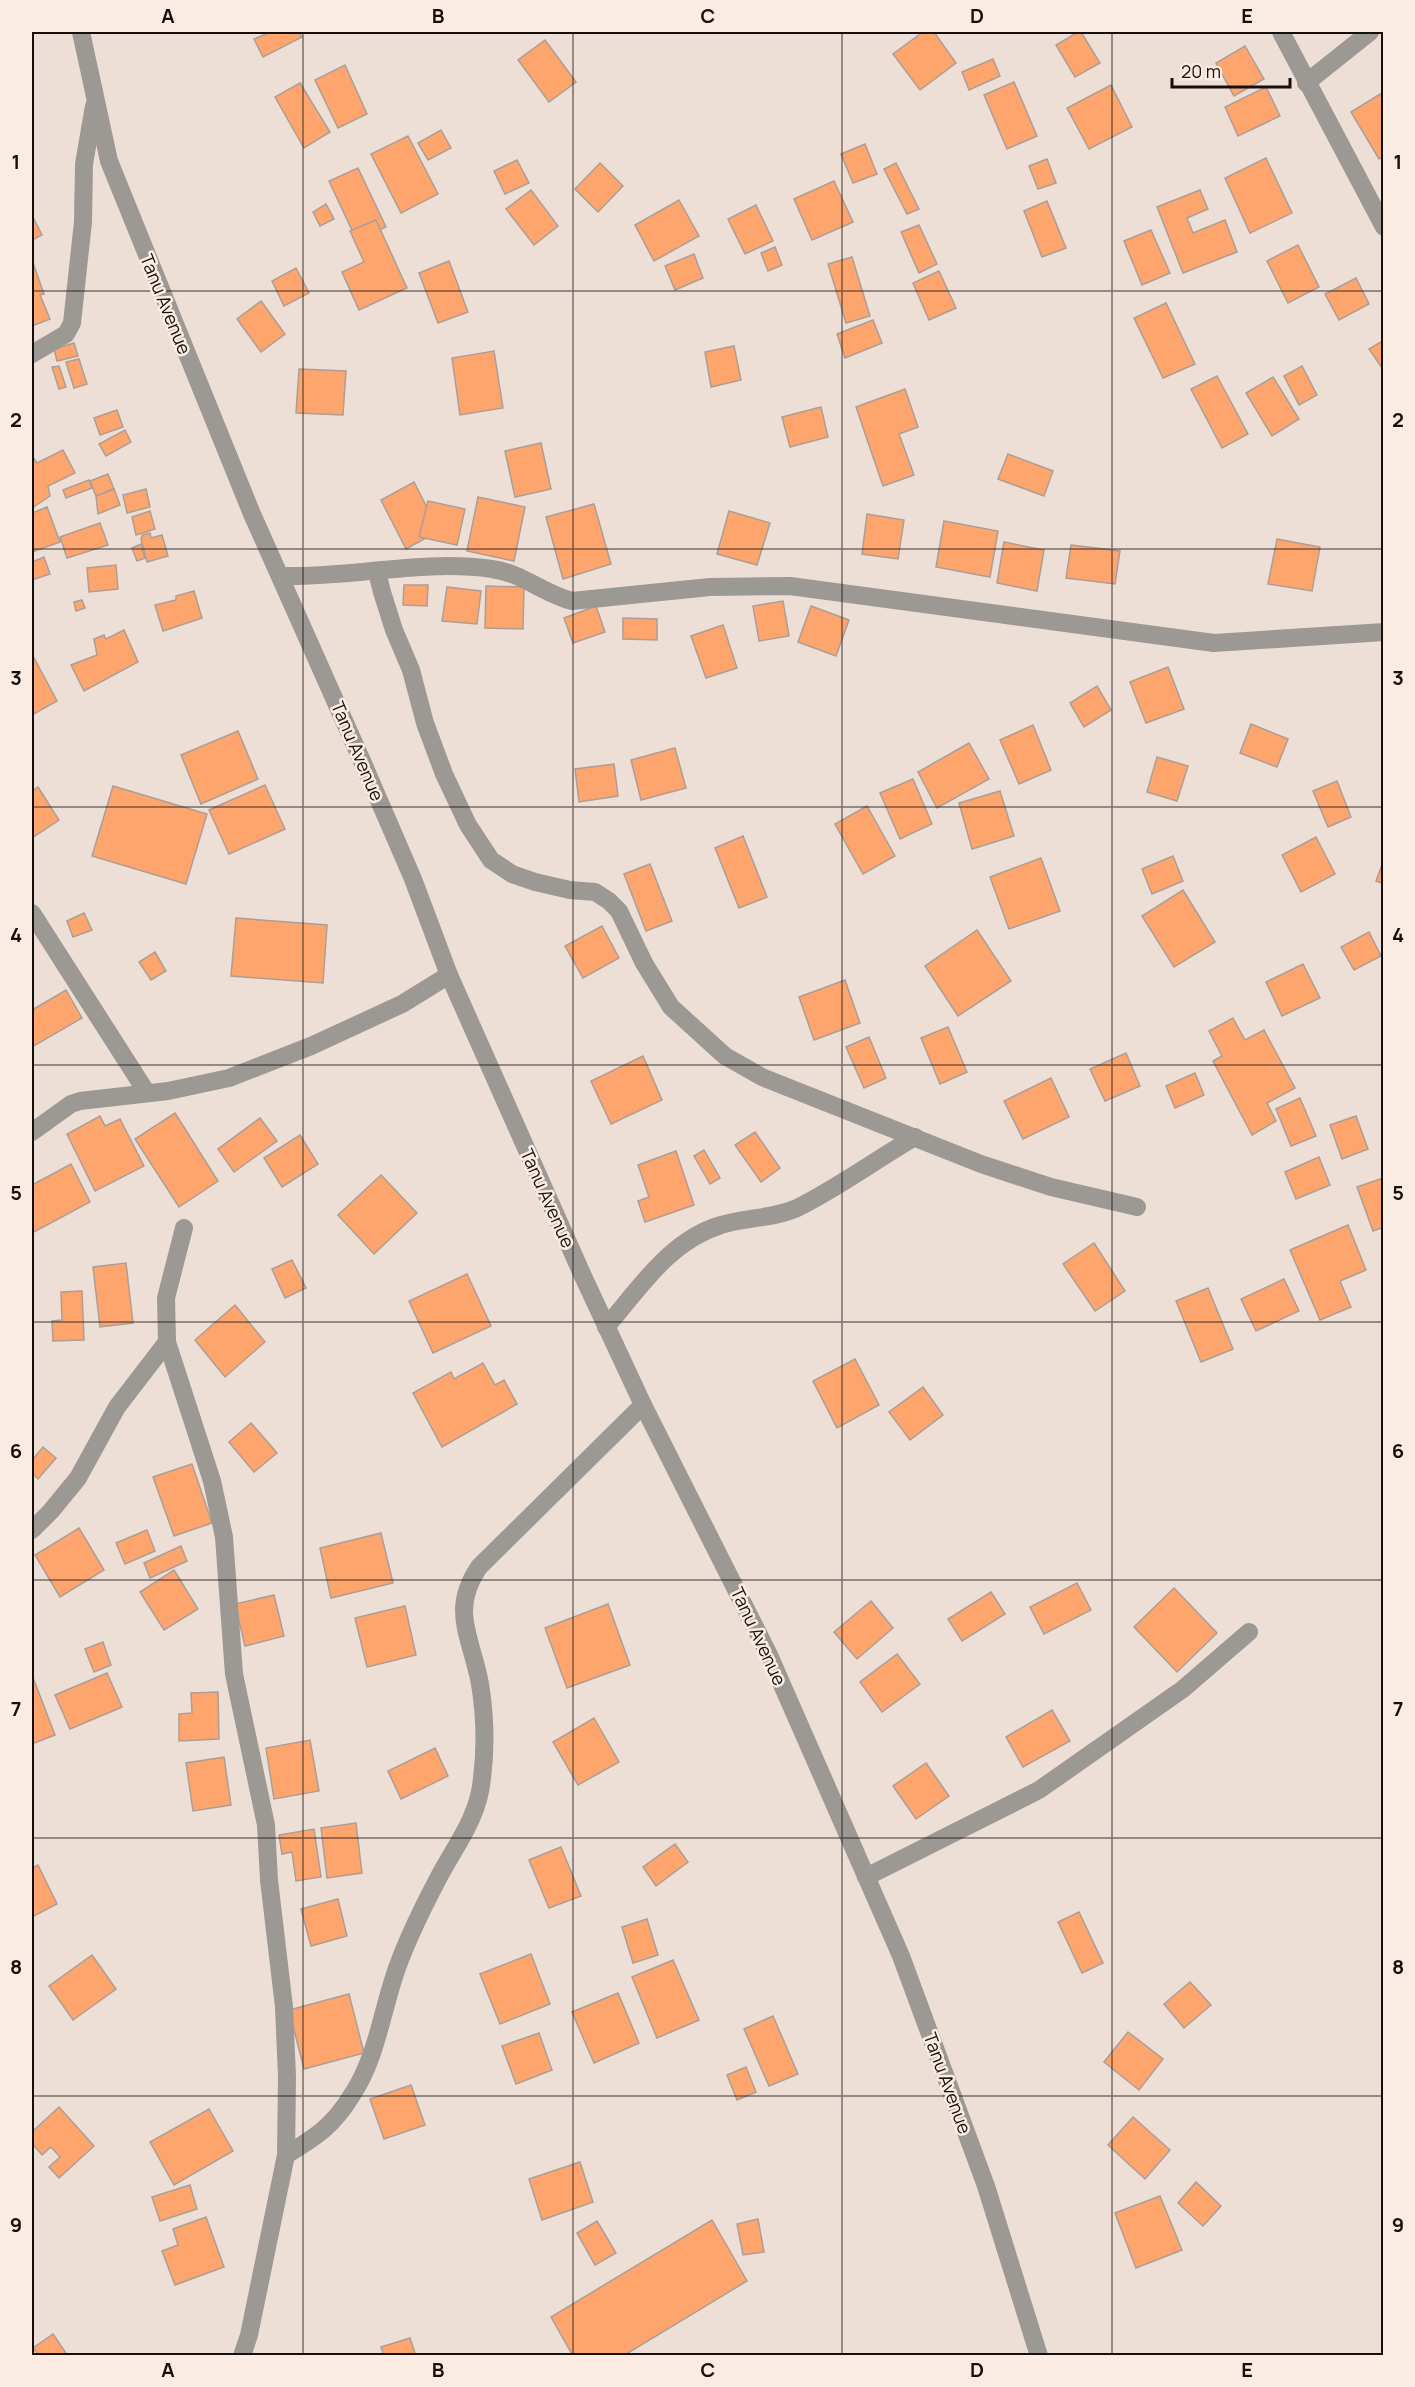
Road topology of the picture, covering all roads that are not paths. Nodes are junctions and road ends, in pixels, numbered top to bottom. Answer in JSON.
{"nodes":[{"id":1,"x":81,"y":32,"type":"edge"},
{"id":2,"x":1281,"y":32,"type":"edge"},
{"id":3,"x":1370,"y":32,"type":"edge"},
{"id":4,"x":1306,"y":83,"type":"junction"},
{"id":5,"x":96,"y":99,"type":"junction"},
{"id":6,"x":1383,"y":227,"type":"edge"},
{"id":7,"x":32,"y":354,"type":"edge"},
{"id":8,"x":377,"y":572,"type":"junction"},
{"id":9,"x":281,"y":576,"type":"junction"},
{"id":10,"x":1383,"y":632,"type":"edge"},
{"id":11,"x":32,"y":913,"type":"edge"},
{"id":12,"x":449,"y":975,"type":"junction"},
{"id":13,"x":147,"y":1093,"type":"junction"},
{"id":14,"x":32,"y":1132,"type":"edge"},
{"id":15,"x":915,"y":1137,"type":"junction"},
{"id":16,"x":1137,"y":1207,"type":"dead end"},
{"id":17,"x":184,"y":1228,"type":"dead end"},
{"id":18,"x":606,"y":1327,"type":"junction"},
{"id":19,"x":167,"y":1342,"type":"junction"},
{"id":20,"x":643,"y":1405,"type":"junction"},
{"id":21,"x":32,"y":1530,"type":"edge"},
{"id":22,"x":1249,"y":1632,"type":"dead end"},
{"id":23,"x":866,"y":1877,"type":"junction"},
{"id":24,"x":286,"y":2155,"type":"junction"},
{"id":25,"x":242,"y":2355,"type":"edge"},
{"id":26,"x":1039,"y":2355,"type":"edge"}],
"edges":[{"from":1,"to":5,"type":"street","name":"Tanu Avenue"},
{"from":2,"to":4,"type":"street"},
{"from":3,"to":4,"type":"street"},
{"from":4,"to":6,"type":"street"},
{"from":5,"to":7,"type":"street"},
{"from":5,"to":9,"type":"street","name":"Tanu Avenue"},
{"from":8,"to":9,"type":"street"},
{"from":8,"to":10,"type":"street"},
{"from":8,"to":15,"type":"street"},
{"from":9,"to":12,"type":"street","name":"Tanu Avenue"},
{"from":11,"to":13,"type":"street"},
{"from":12,"to":13,"type":"street"},
{"from":12,"to":18,"type":"street","name":"Tanu Avenue"},
{"from":13,"to":14,"type":"street"},
{"from":15,"to":16,"type":"street"},
{"from":15,"to":18,"type":"street"},
{"from":17,"to":19,"type":"street"},
{"from":18,"to":20,"type":"street","name":"Tanu Avenue"},
{"from":19,"to":21,"type":"street"},
{"from":19,"to":24,"type":"street"},
{"from":20,"to":23,"type":"street","name":"Tanu Avenue"},
{"from":20,"to":24,"type":"street"},
{"from":22,"to":23,"type":"street"},
{"from":23,"to":26,"type":"street","name":"Tanu Avenue"},
{"from":24,"to":25,"type":"street"}]}
